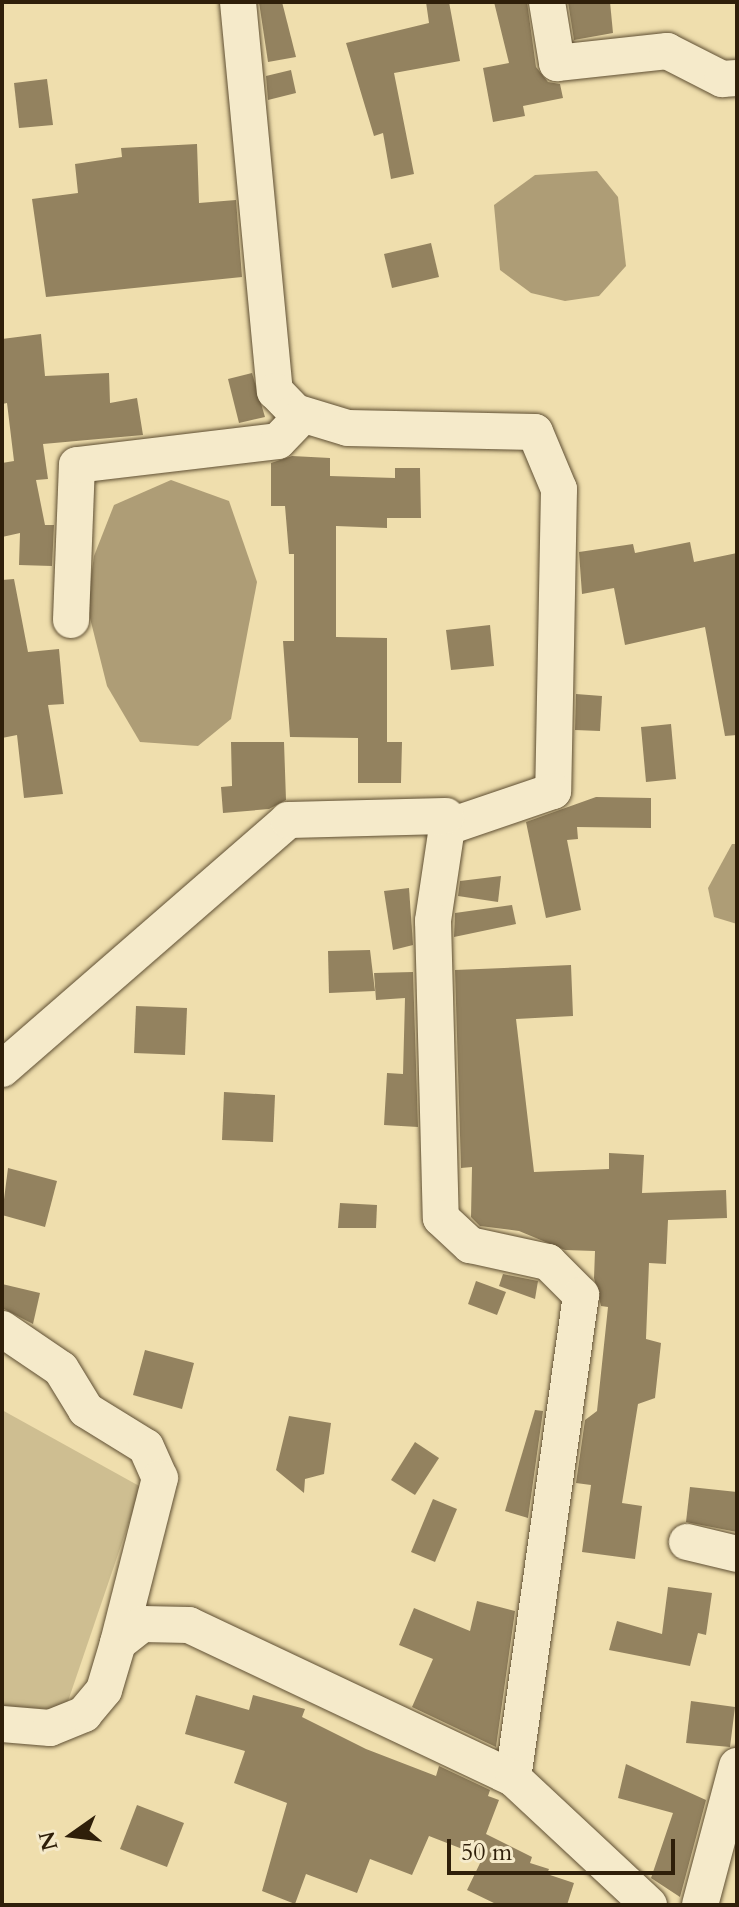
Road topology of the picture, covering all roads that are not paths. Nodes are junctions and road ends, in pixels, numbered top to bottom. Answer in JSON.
{"nodes":[{"id":1,"x":238,"y":2,"type":"edge"},
{"id":2,"x":547,"y":2,"type":"edge"},
{"id":3,"x":737,"y":78,"type":"edge"},
{"id":4,"x":303,"y":415,"type":"junction"},
{"id":5,"x":71,"y":620,"type":"dead end"},
{"id":6,"x":446,"y":816,"type":"dead end"},
{"id":7,"x":2,"y":1069,"type":"edge"},
{"id":8,"x":2,"y":1329,"type":"edge"},
{"id":9,"x":687,"y":1542,"type":"dead end"},
{"id":10,"x":737,"y":1554,"type":"edge"},
{"id":11,"x":118,"y":1643,"type":"junction"},
{"id":12,"x":2,"y":1724,"type":"edge"},
{"id":13,"x":737,"y":1766,"type":"edge"},
{"id":14,"x":513,"y":1778,"type":"junction"},
{"id":15,"x":649,"y":1905,"type":"edge"},
{"id":16,"x":700,"y":1905,"type":"edge"}],
"edges":[{"from":1,"to":4,"type":"street"},
{"from":2,"to":3,"type":"street"},
{"from":4,"to":5,"type":"street"},
{"from":4,"to":14,"type":"street"},
{"from":6,"to":7,"type":"street"},
{"from":8,"to":11,"type":"street"},
{"from":9,"to":10,"type":"street"},
{"from":11,"to":12,"type":"street"},
{"from":11,"to":14,"type":"street"},
{"from":13,"to":16,"type":"street"},
{"from":14,"to":15,"type":"street"}]}
